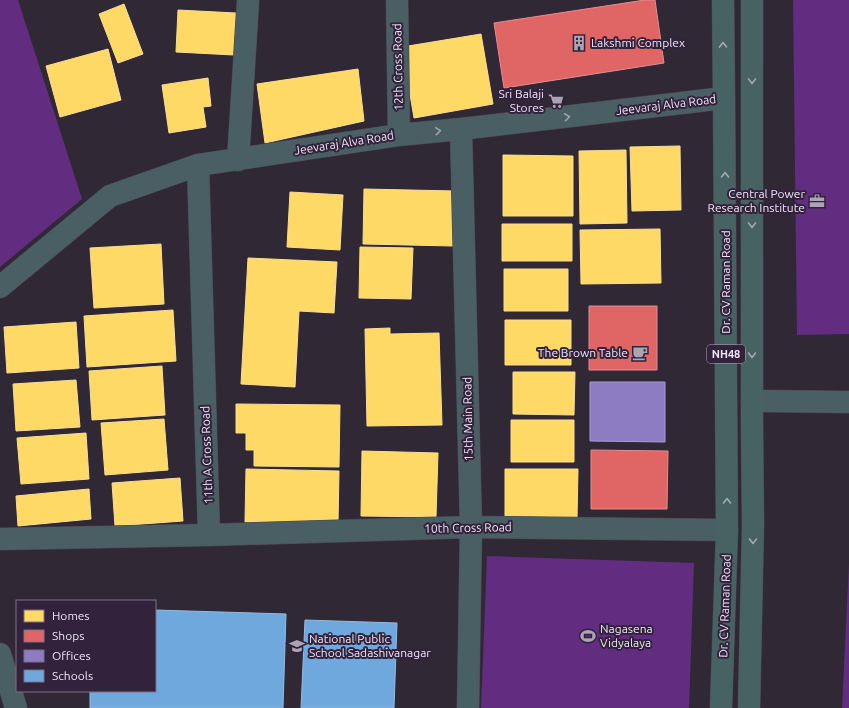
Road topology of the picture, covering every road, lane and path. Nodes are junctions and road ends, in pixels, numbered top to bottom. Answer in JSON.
{"nodes":[{"id":1,"x":397,"y":0,"type":"edge"},
{"id":2,"x":723,"y":0,"type":"edge"},
{"id":3,"x":752,"y":0,"type":"edge"},
{"id":4,"x":248,"y":2,"type":"dead end"},
{"id":5,"x":724,"y":98,"type":"junction"},
{"id":6,"x":461,"y":129,"type":"junction"},
{"id":7,"x":399,"y":135,"type":"junction"},
{"id":8,"x":238,"y":160,"type":"junction"},
{"id":9,"x":198,"y":166,"type":"junction"},
{"id":10,"x":0,"y":286,"type":"edge"},
{"id":11,"x":752,"y":400,"type":"junction"},
{"id":12,"x":849,"y":402,"type":"edge"},
{"id":13,"x":471,"y":527,"type":"junction"},
{"id":14,"x":728,"y":530,"type":"junction"},
{"id":15,"x":209,"y":535,"type":"junction"},
{"id":16,"x":0,"y":539,"type":"edge"},
{"id":17,"x":0,"y":654,"type":"edge"},
{"id":18,"x":16,"y":708,"type":"edge"},
{"id":19,"x":468,"y":708,"type":"edge"},
{"id":20,"x":721,"y":708,"type":"edge"},
{"id":21,"x":750,"y":708,"type":"edge"}],
"edges":[{"from":1,"to":7,"type":"street","name":"12th Cross Road"},
{"from":5,"to":2,"type":"highway","name":"Dr. CV Raman Road","number":"NH48","one_way":true},
{"from":3,"to":11,"type":"highway","number":"NH48","one_way":true},
{"from":4,"to":8,"type":"street"},
{"from":6,"to":5,"type":"street","name":"Jeevaraj Alva Road","one_way":true},
{"from":14,"to":5,"type":"highway","name":"Dr. CV Raman Road","number":"NH48","one_way":true},
{"from":7,"to":6,"type":"street","name":"Jeevaraj Alva Road","one_way":true},
{"from":6,"to":13,"type":"street","name":"15th Main Road"},
{"from":7,"to":8,"type":"street","name":"Jeevaraj Alva Road"},
{"from":8,"to":9,"type":"street","name":"Jeevaraj Alva Road"},
{"from":9,"to":10,"type":"street","name":"Jeevaraj Alva Road"},
{"from":9,"to":15,"type":"street","name":"11th A Cross Road"},
{"from":11,"to":12,"type":"street"},
{"from":11,"to":21,"type":"highway","number":"NH48","one_way":true},
{"from":13,"to":14,"type":"street","name":"10th Cross Road"},
{"from":13,"to":15,"type":"street","name":"10th Cross Road"},
{"from":13,"to":19,"type":"street","name":"15th Main Road"},
{"from":14,"to":20,"type":"highway","name":"Dr. CV Raman Road","number":"NH48"},
{"from":15,"to":16,"type":"street"},
{"from":17,"to":18,"type":"street"}]}
